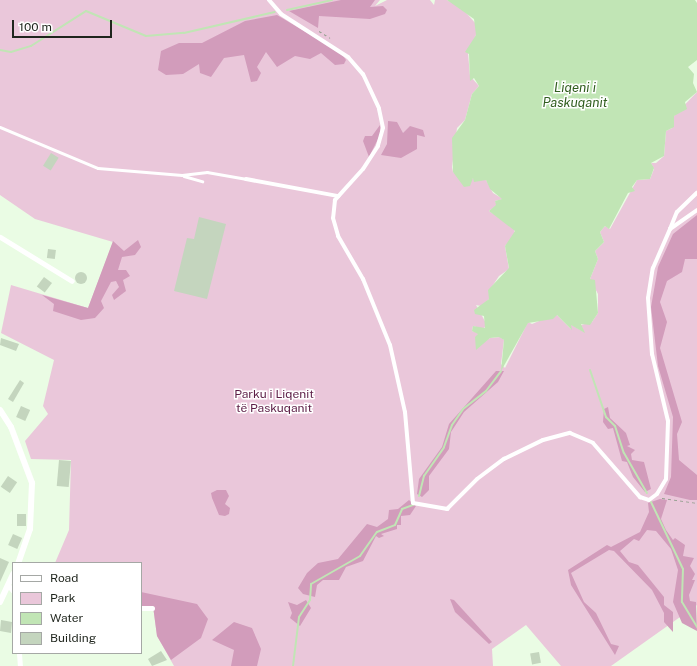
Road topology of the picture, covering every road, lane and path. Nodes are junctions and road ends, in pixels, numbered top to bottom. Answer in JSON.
{"nodes":[{"id":1,"x":269,"y":0,"type":"edge"},
{"id":2,"x":314,"y":28,"type":"dead end"},
{"id":3,"x":333,"y":41,"type":"dead end"},
{"id":4,"x":0,"y":127,"type":"edge"},
{"id":5,"x":182,"y":176,"type":"junction"},
{"id":6,"x":246,"y":179,"type":"joint"},
{"id":7,"x":202,"y":181,"type":"dead end"},
{"id":8,"x":697,"y":193,"type":"edge"},
{"id":9,"x":338,"y":196,"type":"junction"},
{"id":10,"x":697,"y":210,"type":"edge"},
{"id":11,"x":670,"y":229,"type":"junction"},
{"id":12,"x":0,"y":237,"type":"edge"},
{"id":13,"x":72,"y":281,"type":"dead end"},
{"id":14,"x":0,"y":410,"type":"edge"},
{"id":15,"x":656,"y":496,"type":"junction"},
{"id":16,"x":697,"y":503,"type":"edge"},
{"id":17,"x":18,"y":562,"type":"edge"},
{"id":18,"x":12,"y":576,"type":"edge"},
{"id":19,"x":8,"y":585,"type":"junction"},
{"id":20,"x":12,"y":590,"type":"edge"},
{"id":21,"x":0,"y":602,"type":"edge"},
{"id":22,"x":142,"y":608,"type":"edge"},
{"id":23,"x":152,"y":608,"type":"dead end"},
{"id":24,"x":19,"y":654,"type":"edge"},
{"id":25,"x":20,"y":666,"type":"edge"}],
"edges":[{"from":1,"to":9,"type":"street"},
{"from":2,"to":3,"type":"path"},
{"from":4,"to":5,"type":"lane"},
{"from":5,"to":6,"type":"lane"},
{"from":5,"to":7,"type":"lane"},
{"from":6,"to":9,"type":"street"},
{"from":8,"to":11,"type":"street"},
{"from":9,"to":15,"type":"street"},
{"from":10,"to":11,"type":"street"},
{"from":11,"to":15,"type":"street"},
{"from":12,"to":13,"type":"street"},
{"from":14,"to":17,"type":"street"},
{"from":15,"to":16,"type":"path"},
{"from":18,"to":19,"type":"street"},
{"from":19,"to":20,"type":"street"},
{"from":19,"to":21,"type":"street"},
{"from":22,"to":23,"type":"street"},
{"from":24,"to":25,"type":"street"}]}
